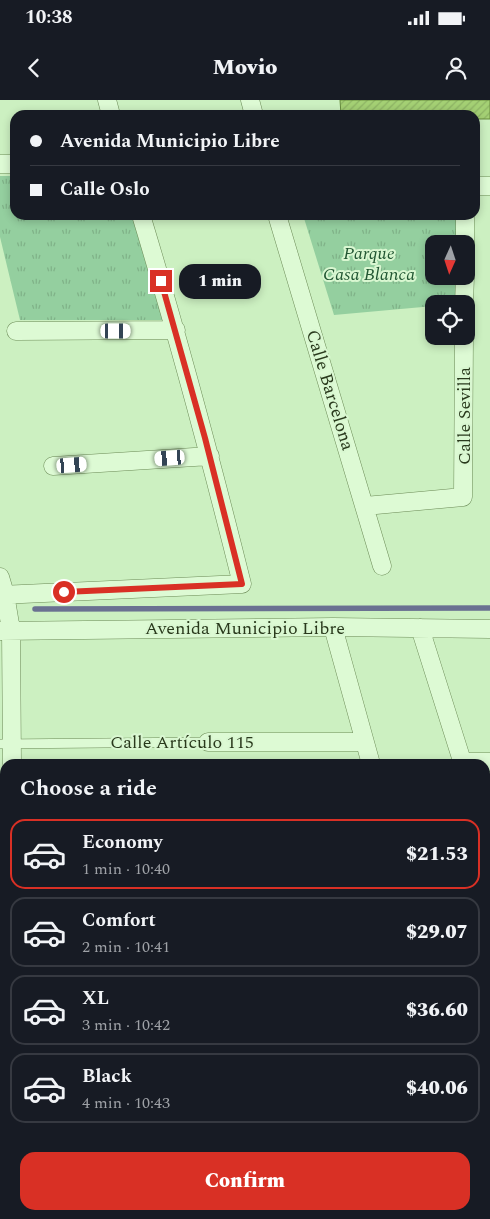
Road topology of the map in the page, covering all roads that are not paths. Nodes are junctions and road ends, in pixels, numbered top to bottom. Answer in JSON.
{"nodes":[{"id":1,"x":143,"y":220,"type":"edge"},
{"id":2,"x":279,"y":220,"type":"edge"},
{"id":3,"x":465,"y":220,"type":"edge"},
{"id":4,"x":465,"y":235,"type":"edge"},
{"id":5,"x":176,"y":330,"type":"junction"},
{"id":6,"x":16,"y":331,"type":"dead end"},
{"id":7,"x":464,"y":345,"type":"edge"},
{"id":8,"x":210,"y":456,"type":"junction"},
{"id":9,"x":53,"y":466,"type":"dead end"},
{"id":10,"x":365,"y":506,"type":"junction"},
{"id":11,"x":382,"y":566,"type":"dead end"},
{"id":12,"x":0,"y":577,"type":"edge"},
{"id":13,"x":3,"y":594,"type":"edge"},
{"id":14,"x":332,"y":627,"type":"junction"},
{"id":15,"x":420,"y":628,"type":"junction"},
{"id":16,"x":490,"y":629,"type":"edge"},
{"id":17,"x":5,"y":630,"type":"edge"},
{"id":18,"x":208,"y":742,"type":"joint"},
{"id":19,"x":364,"y":742,"type":"junction"},
{"id":20,"x":6,"y":744,"type":"edge"},
{"id":21,"x":10,"y":759,"type":"edge"},
{"id":22,"x":369,"y":759,"type":"edge"},
{"id":23,"x":462,"y":759,"type":"edge"}],
"edges":[{"from":1,"to":5,"type":"street"},
{"from":2,"to":10,"type":"street","name":"Calle Barcelona"},
{"from":3,"to":4,"type":"street"},
{"from":5,"to":6,"type":"street"},
{"from":5,"to":8,"type":"street"},
{"from":7,"to":10,"type":"street","name":"Calle Sevilla"},
{"from":8,"to":9,"type":"street"},
{"from":8,"to":13,"type":"street"},
{"from":10,"to":11,"type":"street","name":"Calle Barcelona"},
{"from":12,"to":13,"type":"street"},
{"from":13,"to":17,"type":"street"},
{"from":14,"to":15,"type":"street","name":"Avenida Municipio Libre"},
{"from":14,"to":17,"type":"street","name":"Avenida Municipio Libre"},
{"from":14,"to":19,"type":"street"},
{"from":15,"to":16,"type":"street","name":"Avenida Municipio Libre"},
{"from":15,"to":23,"type":"street"},
{"from":17,"to":20,"type":"street"},
{"from":18,"to":19,"type":"street","name":"Calle Artículo 115"},
{"from":18,"to":20,"type":"lane","name":"Calle Artículo 115"},
{"from":19,"to":22,"type":"street"},
{"from":20,"to":21,"type":"street"}]}
